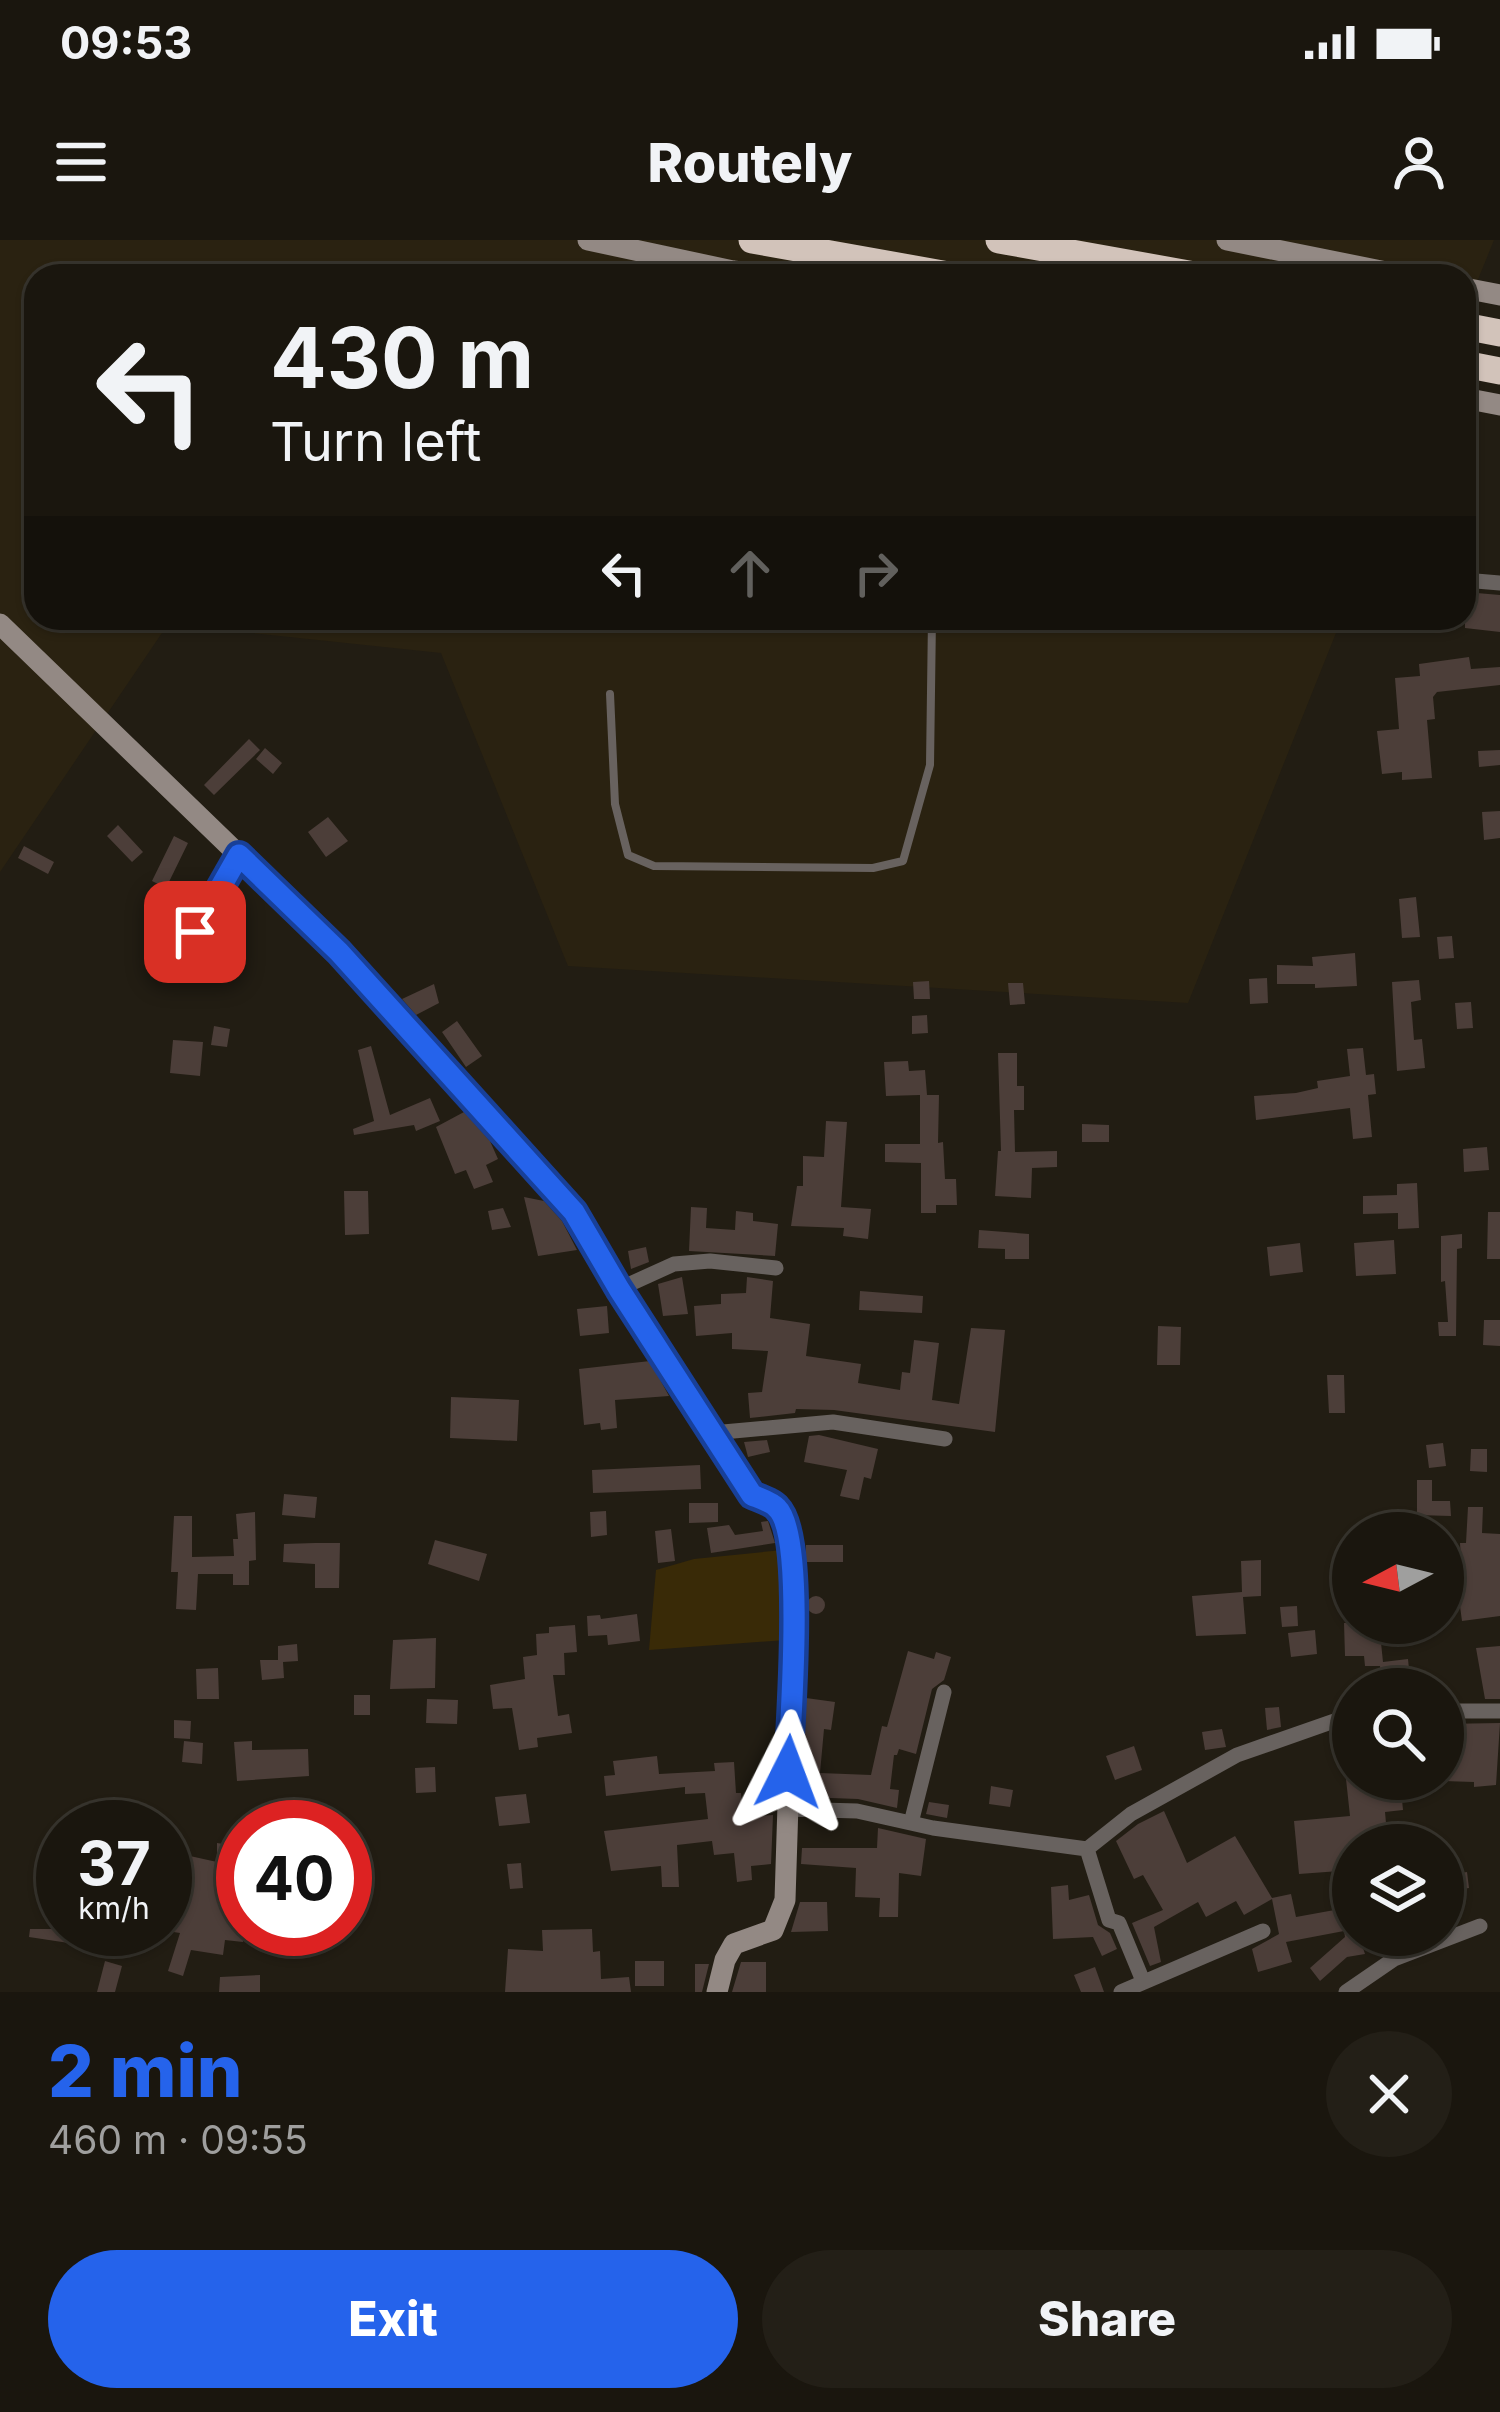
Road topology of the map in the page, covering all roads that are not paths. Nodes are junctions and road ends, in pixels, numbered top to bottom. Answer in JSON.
{"nodes":[{"id":1,"x":588,"y":240,"type":"edge"},
{"id":2,"x":752,"y":240,"type":"edge"},
{"id":3,"x":999,"y":240,"type":"edge"},
{"id":4,"x":1055,"y":240,"type":"edge"},
{"id":5,"x":1227,"y":240,"type":"edge"},
{"id":6,"x":1134,"y":263,"type":"junction"},
{"id":7,"x":700,"y":264,"type":"edge"},
{"id":8,"x":887,"y":264,"type":"edge"},
{"id":9,"x":1139,"y":264,"type":"edge"},
{"id":10,"x":1346,"y":264,"type":"edge"},
{"id":11,"x":0,"y":624,"type":"edge"},
{"id":12,"x":932,"y":630,"type":"edge"},
{"id":13,"x":610,"y":694,"type":"dead end"},
{"id":14,"x":239,"y":855,"type":"junction"},
{"id":15,"x":195,"y":932,"type":"dead end"},
{"id":16,"x":776,"y":1268,"type":"dead end"},
{"id":17,"x":619,"y":1289,"type":"junction"},
{"id":18,"x":712,"y":1433,"type":"junction"},
{"id":19,"x":945,"y":1439,"type":"dead end"},
{"id":20,"x":944,"y":1692,"type":"dead end"},
{"id":21,"x":1464,"y":1711,"type":"edge"},
{"id":22,"x":1500,"y":1711,"type":"edge"},
{"id":23,"x":1332,"y":1722,"type":"edge"},
{"id":24,"x":786,"y":1809,"type":"junction"},
{"id":25,"x":911,"y":1823,"type":"junction"},
{"id":26,"x":1087,"y":1849,"type":"junction"},
{"id":27,"x":1480,"y":1926,"type":"dead end"},
{"id":28,"x":1263,"y":1931,"type":"dead end"},
{"id":29,"x":1143,"y":1981,"type":"junction"},
{"id":30,"x":717,"y":1992,"type":"edge"},
{"id":31,"x":1121,"y":1992,"type":"edge"},
{"id":32,"x":1346,"y":1992,"type":"edge"}],
"edges":[{"from":1,"to":7,"type":"street"},
{"from":2,"to":8,"type":"highway"},
{"from":3,"to":6,"type":"highway"},
{"from":4,"to":6,"type":"street"},
{"from":5,"to":10,"type":"street"},
{"from":6,"to":9,"type":"highway"},
{"from":11,"to":14,"type":"street"},
{"from":12,"to":13,"type":"lane"},
{"from":14,"to":15,"type":"street"},
{"from":14,"to":17,"type":"street"},
{"from":16,"to":17,"type":"street"},
{"from":17,"to":18,"type":"street"},
{"from":18,"to":19,"type":"street"},
{"from":18,"to":24,"type":"street"},
{"from":20,"to":25,"type":"street"},
{"from":21,"to":22,"type":"street"},
{"from":23,"to":26,"type":"street"},
{"from":24,"to":25,"type":"street"},
{"from":24,"to":30,"type":"street"},
{"from":25,"to":26,"type":"street"},
{"from":26,"to":29,"type":"street"},
{"from":27,"to":32,"type":"street"},
{"from":28,"to":29,"type":"street"},
{"from":29,"to":31,"type":"street"}]}
